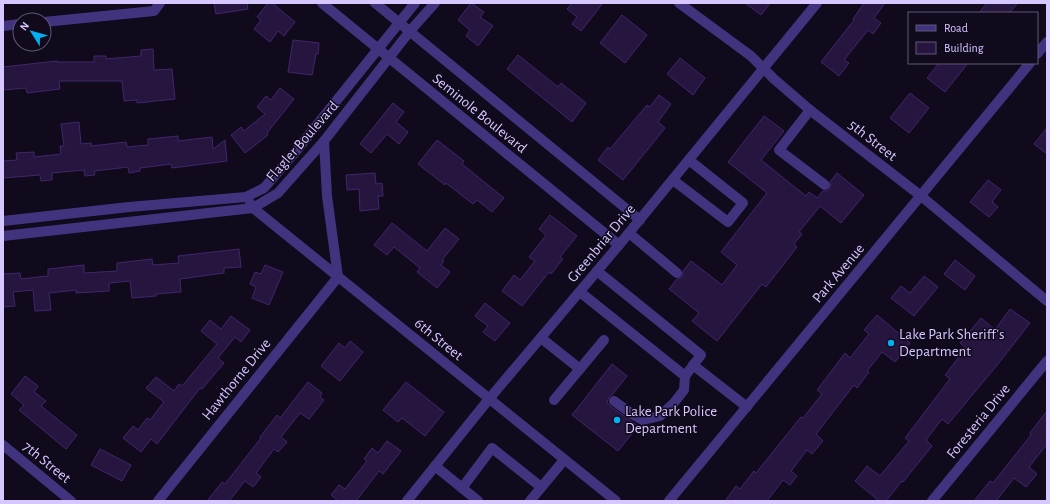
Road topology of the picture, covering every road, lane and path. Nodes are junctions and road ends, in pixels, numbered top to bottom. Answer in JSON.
{"nodes":[{"id":1,"x":160,"y":3,"type":"edge"},
{"id":2,"x":322,"y":3,"type":"edge"},
{"id":3,"x":375,"y":3,"type":"edge"},
{"id":4,"x":415,"y":3,"type":"edge"},
{"id":5,"x":435,"y":3,"type":"edge"},
{"id":6,"x":679,"y":3,"type":"edge"},
{"id":7,"x":818,"y":3,"type":"edge"},
{"id":8,"x":52,"y":21,"type":"edge"},
{"id":9,"x":400,"y":23,"type":"junction"},
{"id":10,"x":410,"y":31,"type":"junction"},
{"id":11,"x":1047,"y":42,"type":"edge"},
{"id":12,"x":378,"y":49,"type":"junction"},
{"id":13,"x":1038,"y":53,"type":"edge"},
{"id":14,"x":389,"y":58,"type":"junction"},
{"id":15,"x":1029,"y":64,"type":"edge"},
{"id":16,"x":763,"y":69,"type":"junction"},
{"id":17,"x":810,"y":110,"type":"junction"},
{"id":18,"x":324,"y":141,"type":"junction"},
{"id":19,"x":689,"y":160,"type":"junction"},
{"id":20,"x":673,"y":180,"type":"junction"},
{"id":21,"x":825,"y":185,"type":"dead end"},
{"id":22,"x":921,"y":196,"type":"junction"},
{"id":23,"x":246,"y":197,"type":"junction"},
{"id":24,"x":253,"y":208,"type":"junction"},
{"id":25,"x":640,"y":220,"type":"junction"},
{"id":26,"x":3,"y":221,"type":"edge"},
{"id":27,"x":629,"y":233,"type":"junction"},
{"id":28,"x":3,"y":236,"type":"edge"},
{"id":29,"x":619,"y":246,"type":"junction"},
{"id":30,"x":597,"y":271,"type":"junction"},
{"id":31,"x":677,"y":273,"type":"dead end"},
{"id":32,"x":338,"y":277,"type":"junction"},
{"id":33,"x":580,"y":292,"type":"junction"},
{"id":34,"x":1047,"y":301,"type":"edge"},
{"id":35,"x":541,"y":338,"type":"junction"},
{"id":36,"x":604,"y":340,"type":"dead end"},
{"id":37,"x":1047,"y":361,"type":"edge"},
{"id":38,"x":693,"y":365,"type":"junction"},
{"id":39,"x":580,"y":369,"type":"junction"},
{"id":40,"x":685,"y":376,"type":"junction"},
{"id":41,"x":490,"y":399,"type":"junction"},
{"id":42,"x":554,"y":400,"type":"dead end"},
{"id":43,"x":614,"y":400,"type":"dead end"},
{"id":44,"x":747,"y":407,"type":"junction"},
{"id":45,"x":3,"y":445,"type":"edge"},
{"id":46,"x":564,"y":460,"type":"junction"},
{"id":47,"x":435,"y":466,"type":"junction"},
{"id":48,"x":541,"y":487,"type":"junction"},
{"id":49,"x":462,"y":488,"type":"junction"},
{"id":50,"x":71,"y":501,"type":"edge"},
{"id":51,"x":158,"y":501,"type":"edge"},
{"id":52,"x":407,"y":501,"type":"edge"},
{"id":53,"x":478,"y":501,"type":"edge"},
{"id":54,"x":530,"y":501,"type":"edge"},
{"id":55,"x":616,"y":501,"type":"edge"},
{"id":56,"x":669,"y":501,"type":"edge"},
{"id":57,"x":932,"y":501,"type":"edge"}],
"edges":[{"from":1,"to":8,"type":"street"},
{"from":2,"to":12,"type":"street","name":"Seminole Boulevard"},
{"from":3,"to":9,"type":"street","name":"Seminole Boulevard"},
{"from":4,"to":9,"type":"street","name":"Flagler Boulevard"},
{"from":5,"to":10,"type":"street","name":"Flagler Boulevard"},
{"from":6,"to":16,"type":"street","name":"5th Street"},
{"from":7,"to":16,"type":"street","name":"Greenbriar Drive"},
{"from":9,"to":10,"type":"street","name":"Seminole Boulevard"},
{"from":9,"to":12,"type":"street","name":"Flagler Boulevard"},
{"from":10,"to":14,"type":"street","name":"Flagler Boulevard"},
{"from":10,"to":25,"type":"street","name":"Seminole Boulevard"},
{"from":11,"to":13,"type":"street"},
{"from":12,"to":14,"type":"street","name":"Seminole Boulevard"},
{"from":12,"to":23,"type":"street","name":"Flagler Boulevard"},
{"from":14,"to":18,"type":"street","name":"Flagler Boulevard"},
{"from":14,"to":29,"type":"street","name":"Seminole Boulevard"},
{"from":15,"to":22,"type":"street","name":"Park Avenue"},
{"from":16,"to":17,"type":"street","name":"5th Street"},
{"from":16,"to":19,"type":"street","name":"Greenbriar Drive"},
{"from":17,"to":21,"type":"street"},
{"from":17,"to":22,"type":"street","name":"5th Street"},
{"from":18,"to":24,"type":"street","name":"Flagler Boulevard"},
{"from":18,"to":32,"type":"street"},
{"from":19,"to":20,"type":"street","name":"Greenbriar Drive"},
{"from":19,"to":20,"type":"street"},
{"from":20,"to":25,"type":"street","name":"Greenbriar Drive"},
{"from":22,"to":34,"type":"street","name":"5th Street"},
{"from":22,"to":44,"type":"street","name":"Park Avenue"},
{"from":23,"to":24,"type":"street","name":"6th Street"},
{"from":23,"to":26,"type":"street","name":"Flagler Boulevard"},
{"from":24,"to":28,"type":"street","name":"Flagler Boulevard"},
{"from":24,"to":32,"type":"street","name":"6th Street"},
{"from":25,"to":27,"type":"street","name":"Greenbriar Drive"},
{"from":27,"to":29,"type":"street","name":"Greenbriar Drive"},
{"from":27,"to":31,"type":"street"},
{"from":29,"to":30,"type":"street","name":"Greenbriar Drive"},
{"from":30,"to":33,"type":"street","name":"Greenbriar Drive"},
{"from":30,"to":38,"type":"street"},
{"from":32,"to":41,"type":"street","name":"6th Street"},
{"from":32,"to":51,"type":"street","name":"Hawthorne Drive"},
{"from":33,"to":35,"type":"street","name":"Greenbriar Drive"},
{"from":33,"to":40,"type":"street"},
{"from":35,"to":39,"type":"street"},
{"from":35,"to":41,"type":"street","name":"Greenbriar Drive"},
{"from":36,"to":39,"type":"street"},
{"from":37,"to":57,"type":"street","name":"Foresteria Drive"},
{"from":38,"to":40,"type":"street"},
{"from":38,"to":44,"type":"street"},
{"from":39,"to":42,"type":"street"},
{"from":40,"to":43,"type":"street"},
{"from":41,"to":46,"type":"street","name":"6th Street"},
{"from":41,"to":47,"type":"street","name":"Greenbriar Drive"},
{"from":44,"to":56,"type":"street","name":"Park Avenue"},
{"from":45,"to":50,"type":"street","name":"7th Street"},
{"from":46,"to":48,"type":"street"},
{"from":46,"to":55,"type":"street","name":"6th Street"},
{"from":47,"to":49,"type":"street"},
{"from":47,"to":52,"type":"street","name":"Greenbriar Drive"},
{"from":48,"to":49,"type":"street"},
{"from":48,"to":54,"type":"street"},
{"from":49,"to":53,"type":"street"}]}
